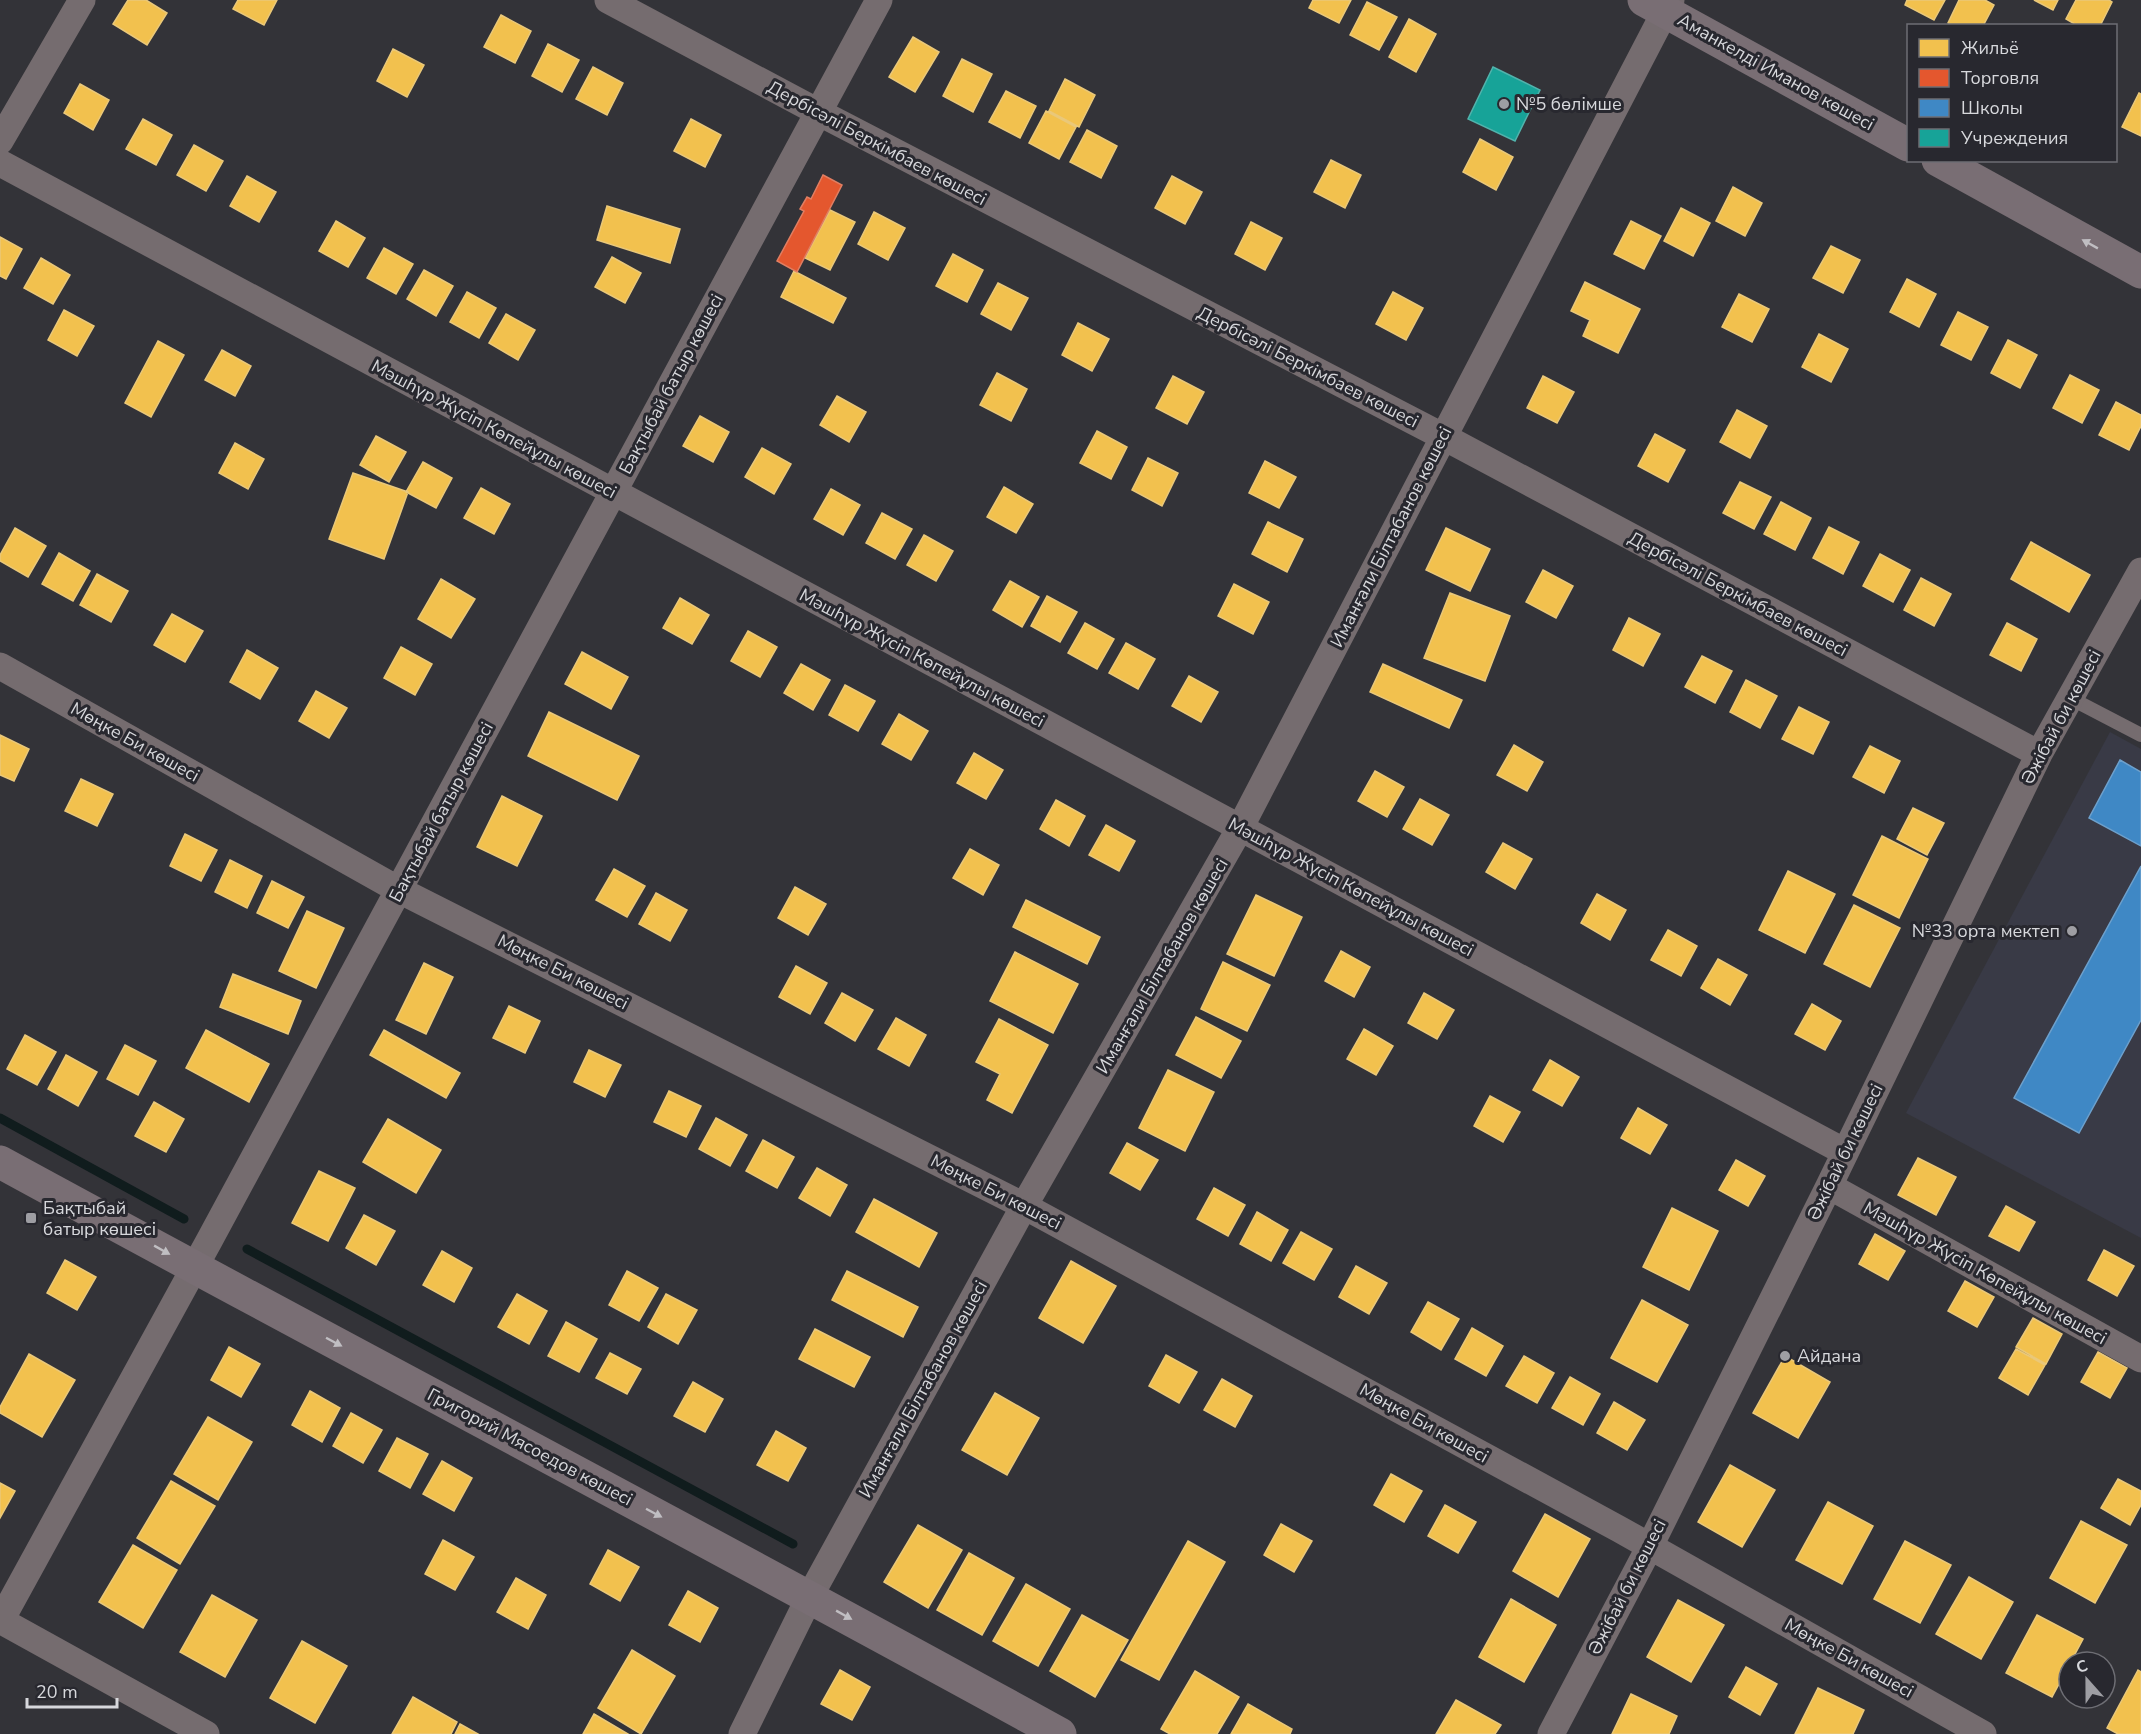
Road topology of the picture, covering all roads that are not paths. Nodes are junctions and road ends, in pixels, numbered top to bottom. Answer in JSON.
{"nodes":[{"id":1,"x":82,"y":0,"type":"edge"},
{"id":2,"x":608,"y":0,"type":"edge"},
{"id":3,"x":879,"y":0,"type":"edge"},
{"id":4,"x":1660,"y":4,"type":"edge"},
{"id":5,"x":818,"y":112,"type":"junction"},
{"id":6,"x":0,"y":141,"type":"edge"},
{"id":7,"x":1907,"y":143,"type":"edge"},
{"id":8,"x":1942,"y":162,"type":"edge"},
{"id":9,"x":0,"y":163,"type":"edge"},
{"id":10,"x":2141,"y":272,"type":"edge"},
{"id":11,"x":1444,"y":437,"type":"junction"},
{"id":12,"x":613,"y":493,"type":"junction"},
{"id":13,"x":2141,"y":572,"type":"edge"},
{"id":14,"x":0,"y":666,"type":"edge"},
{"id":15,"x":2070,"y":698,"type":"junction"},
{"id":16,"x":2141,"y":735,"type":"edge"},
{"id":17,"x":2039,"y":754,"type":"junction"},
{"id":18,"x":1240,"y":828,"type":"junction"},
{"id":19,"x":399,"y":890,"type":"junction"},
{"id":20,"x":1845,"y":1152,"type":"junction"},
{"id":21,"x":0,"y":1162,"type":"edge"},
{"id":22,"x":1829,"y":1186,"type":"junction"},
{"id":23,"x":1024,"y":1206,"type":"junction"},
{"id":24,"x":194,"y":1268,"type":"junction"},
{"id":25,"x":2141,"y":1359,"type":"edge"},
{"id":26,"x":1650,"y":1546,"type":"junction"},
{"id":27,"x":810,"y":1596,"type":"junction"},
{"id":28,"x":0,"y":1621,"type":"edge"},
{"id":29,"x":206,"y":1734,"type":"edge"},
{"id":30,"x":742,"y":1734,"type":"edge"},
{"id":31,"x":1060,"y":1734,"type":"edge"},
{"id":32,"x":1551,"y":1734,"type":"edge"},
{"id":33,"x":1983,"y":1734,"type":"edge"}],
"edges":[{"from":1,"to":6,"type":"street"},
{"from":2,"to":5,"type":"street","name":"Дербісәлі Беркімбаев көшесі"},
{"from":3,"to":5,"type":"street","name":"Бақтыбай батыр көшесі"},
{"from":4,"to":7,"type":"main road","name":"Аманкелді Иманов көшесі"},
{"from":4,"to":11,"type":"street","name":"Иманғали Білтабанов көшесі"},
{"from":5,"to":11,"type":"street","name":"Дербісәлі Беркімбаев көшесі"},
{"from":5,"to":12,"type":"street","name":"Бақтыбай батыр көшесі"},
{"from":10,"to":8,"type":"main road","one_way":true},
{"from":9,"to":12,"type":"street","name":"Мәшһүр Жүсіп Көпейұлы көшесі"},
{"from":11,"to":17,"type":"street","name":"Дербісәлі Беркімбаев көшесі"},
{"from":11,"to":18,"type":"street","name":"Иманғали Білтабанов көшесі"},
{"from":12,"to":18,"type":"street","name":"Мәшһүр Жүсіп Көпейұлы көшесі"},
{"from":12,"to":19,"type":"street","name":"Бақтыбай батыр көшесі"},
{"from":13,"to":15,"type":"street","name":"Әжібай би көшесі"},
{"from":14,"to":19,"type":"street","name":"Мөңке Би көшесі"},
{"from":15,"to":16,"type":"lane"},
{"from":15,"to":17,"type":"street","name":"Әжібай би көшесі"},
{"from":17,"to":20,"type":"street","name":"Әжібай би көшесі"},
{"from":18,"to":20,"type":"street","name":"Мәшһүр Жүсіп Көпейұлы көшесі"},
{"from":18,"to":23,"type":"street","name":"Иманғали Білтабанов көшесі"},
{"from":19,"to":23,"type":"street","name":"Мөңке Би көшесі"},
{"from":19,"to":24,"type":"street","name":"Бақтыбай батыр көшесі"},
{"from":20,"to":22,"type":"street","name":"Әжібай би көшесі"},
{"from":21,"to":24,"type":"main road","name":"Григорий Мясоедов көшесі","one_way":true},
{"from":22,"to":25,"type":"street","name":"Мәшһүр Жүсіп Көпейұлы көшесі"},
{"from":22,"to":26,"type":"street","name":"Әжібай би көшесі"},
{"from":23,"to":26,"type":"street","name":"Мөңке Би көшесі"},
{"from":23,"to":27,"type":"street","name":"Иманғали Білтабанов көшесі"},
{"from":24,"to":27,"type":"main road","name":"Григорий Мясоедов көшесі","one_way":true},
{"from":24,"to":28,"type":"street","name":"Бақтыбай батыр көшесі"},
{"from":26,"to":32,"type":"street","name":"Әжібай би көшесі"},
{"from":26,"to":33,"type":"street","name":"Мөңке Би көшесі"},
{"from":27,"to":30,"type":"street","name":"Иманғали Білтабанов көшесі"},
{"from":27,"to":31,"type":"main road","name":"Григорий Мясоедов көшесі","one_way":true},
{"from":28,"to":29,"type":"street"}]}
